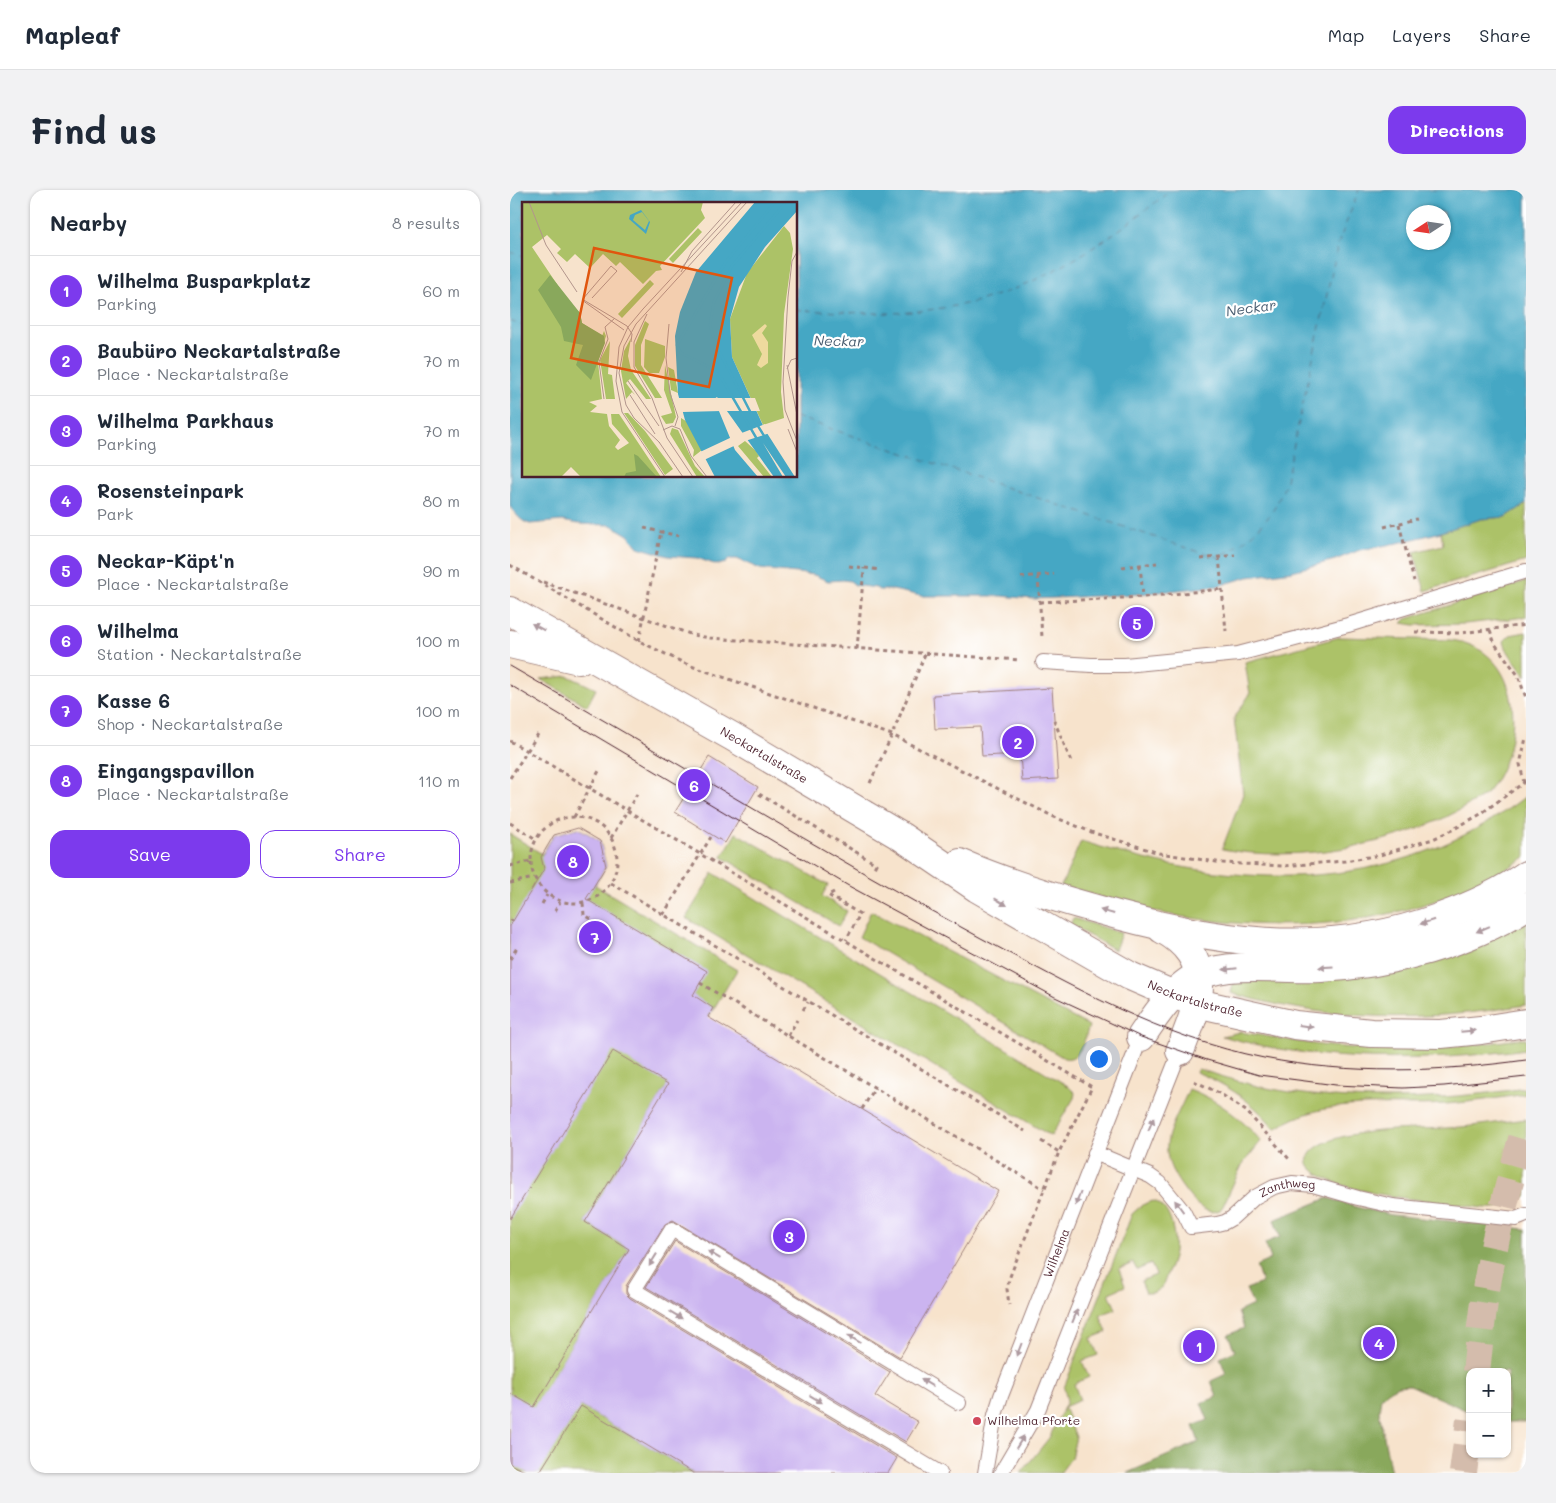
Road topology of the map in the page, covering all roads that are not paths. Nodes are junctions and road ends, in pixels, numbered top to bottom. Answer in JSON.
{"nodes":[{"id":1,"x":1526,"y":571,"type":"edge"},
{"id":2,"x":510,"y":611,"type":"edge"},
{"id":3,"x":510,"y":644,"type":"edge"},
{"id":4,"x":1043,"y":662,"type":"road end"},
{"id":5,"x":626,"y":676,"type":"junction"},
{"id":6,"x":902,"y":837,"type":"junction"},
{"id":7,"x":1526,"y":875,"type":"edge"},
{"id":8,"x":1526,"y":906,"type":"edge"},
{"id":9,"x":1154,"y":925,"type":"junction"},
{"id":10,"x":1102,"y":960,"type":"junction"},
{"id":11,"x":1200,"y":975,"type":"junction"},
{"id":12,"x":1185,"y":999,"type":"junction"},
{"id":13,"x":1258,"y":1017,"type":"junction"},
{"id":14,"x":1526,"y":1023,"type":"edge"},
{"id":15,"x":1141,"y":1037,"type":"junction"},
{"id":16,"x":1183,"y":1044,"type":"junction"},
{"id":17,"x":1095,"y":1153,"type":"junction"},
{"id":18,"x":1134,"y":1169,"type":"junction"},
{"id":19,"x":1521,"y":1217,"type":"edge"},
{"id":20,"x":959,"y":1403,"type":"dead end"},
{"id":21,"x":940,"y":1473,"type":"edge"},
{"id":22,"x":985,"y":1473,"type":"edge"},
{"id":23,"x":1001,"y":1473,"type":"edge"}],
"edges":[{"from":1,"to":4,"type":"lane"},
{"from":5,"to":2,"type":"main road","name":"Neckartalstraße","one_way":true},
{"from":3,"to":5,"type":"main road","name":"Neckartalstraße"},
{"from":5,"to":6,"type":"main road","name":"Neckartalstraße"},
{"from":9,"to":6,"type":"main road","name":"Neckartalstraße","one_way":true},
{"from":6,"to":10,"type":"main road","name":"Neckartalstraße","one_way":true},
{"from":7,"to":9,"type":"main road","name":"Neckartalstraße","one_way":true},
{"from":8,"to":11,"type":"main road","one_way":true},
{"from":9,"to":11,"type":"main road"},
{"from":10,"to":12,"type":"main road","name":"Neckartalstraße"},
{"from":10,"to":15,"type":"main road"},
{"from":11,"to":12,"type":"main road"},
{"from":12,"to":13,"type":"main road","name":"Neckartalstraße"},
{"from":12,"to":15,"type":"main road"},
{"from":12,"to":16,"type":"main road"},
{"from":13,"to":14,"type":"main road","name":"Neckartalstraße","one_way":true},
{"from":13,"to":16,"type":"main road"},
{"from":15,"to":17,"type":"lane","name":"Wilhelma"},
{"from":18,"to":16,"type":"lane","one_way":true},
{"from":17,"to":18,"type":"lane","name":"Zanthweg"},
{"from":17,"to":22,"type":"lane","name":"Wilhelma","one_way":true},
{"from":19,"to":18,"type":"lane","name":"Zanthweg","one_way":true},
{"from":23,"to":18,"type":"lane","one_way":true},
{"from":20,"to":21,"type":"lane","one_way":true}]}
